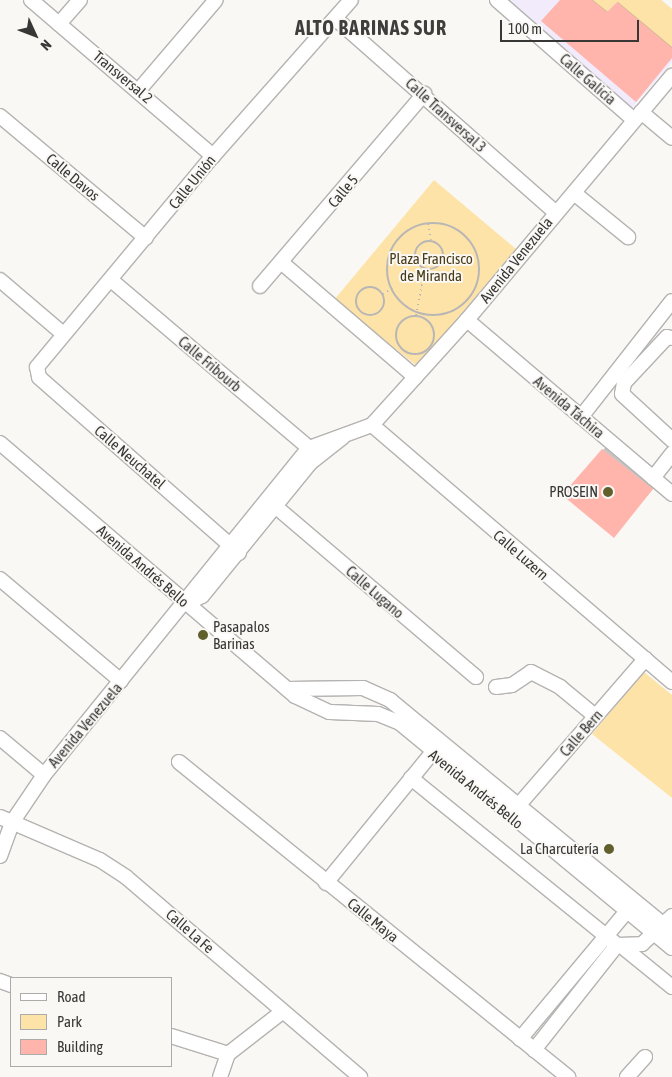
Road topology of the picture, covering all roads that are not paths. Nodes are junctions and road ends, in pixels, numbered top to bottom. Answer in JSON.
{"nodes":[{"id":1,"x":31,"y":0,"type":"edge"},
{"id":2,"x":80,"y":0,"type":"edge"},
{"id":3,"x":216,"y":0,"type":"edge"},
{"id":4,"x":351,"y":0,"type":"edge"},
{"id":5,"x":497,"y":0,"type":"edge"},
{"id":6,"x":336,"y":19,"type":"junction"},
{"id":7,"x":59,"y":24,"type":"junction"},
{"id":8,"x":672,"y":76,"type":"edge"},
{"id":9,"x":139,"y":90,"type":"junction"},
{"id":10,"x":424,"y":94,"type":"junction"},
{"id":11,"x":0,"y":116,"type":"edge"},
{"id":12,"x":637,"y":116,"type":"junction"},
{"id":13,"x":672,"y":138,"type":"edge"},
{"id":14,"x":213,"y":156,"type":"junction"},
{"id":15,"x":574,"y":193,"type":"junction"},
{"id":16,"x":555,"y":212,"type":"junction"},
{"id":17,"x":628,"y":237,"type":"dead end"},
{"id":18,"x":146,"y":238,"type":"junction"},
{"id":19,"x":282,"y":262,"type":"junction"},
{"id":20,"x":0,"y":280,"type":"edge"},
{"id":21,"x":111,"y":280,"type":"junction"},
{"id":22,"x":260,"y":286,"type":"dead end"},
{"id":23,"x":672,"y":302,"type":"edge"},
{"id":24,"x":467,"y":320,"type":"junction"},
{"id":25,"x":62,"y":333,"type":"junction"},
{"id":26,"x":672,"y":338,"type":"edge"},
{"id":27,"x":37,"y":367,"type":"joint"},
{"id":28,"x":415,"y":377,"type":"junction"},
{"id":29,"x":580,"y":417,"type":"junction"},
{"id":30,"x":372,"y":425,"type":"junction"},
{"id":31,"x":350,"y":431,"type":"junction"},
{"id":32,"x":672,"y":440,"type":"edge"},
{"id":33,"x":309,"y":448,"type":"junction"},
{"id":34,"x":2,"y":449,"type":"edge"},
{"id":35,"x":672,"y":454,"type":"edge"},
{"id":36,"x":653,"y":478,"type":"junction"},
{"id":37,"x":672,"y":494,"type":"edge"},
{"id":38,"x":275,"y":506,"type":"junction"},
{"id":39,"x":228,"y":543,"type":"junction"},
{"id":40,"x":239,"y":553,"type":"junction"},
{"id":41,"x":0,"y":579,"type":"edge"},
{"id":42,"x":186,"y":604,"type":"junction"},
{"id":43,"x":645,"y":658,"type":"junction"},
{"id":44,"x":476,"y":677,"type":"dead end"},
{"id":45,"x":121,"y":681,"type":"junction"},
{"id":46,"x":672,"y":682,"type":"edge"},
{"id":47,"x":496,"y":687,"type":"dead end"},
{"id":48,"x":286,"y":689,"type":"junction"},
{"id":49,"x":328,"y":690,"type":"junction"},
{"id":50,"x":315,"y":707,"type":"junction"},
{"id":51,"x":330,"y":712,"type":"junction"},
{"id":52,"x":595,"y":716,"type":"junction"},
{"id":53,"x":0,"y":738,"type":"edge"},
{"id":54,"x":432,"y":753,"type":"junction"},
{"id":55,"x":179,"y":762,"type":"dead end"},
{"id":56,"x":44,"y":775,"type":"junction"},
{"id":57,"x":411,"y":778,"type":"junction"},
{"id":58,"x":517,"y":806,"type":"junction"},
{"id":59,"x":6,"y":819,"type":"edge"},
{"id":60,"x":0,"y":856,"type":"edge"},
{"id":61,"x":326,"y":883,"type":"junction"},
{"id":62,"x":631,"y":907,"type":"junction"},
{"id":63,"x":666,"y":927,"type":"edge"},
{"id":64,"x":616,"y":944,"type":"junction"},
{"id":65,"x":672,"y":948,"type":"edge"},
{"id":66,"x":672,"y":988,"type":"edge"},
{"id":67,"x":282,"y":1012,"type":"junction"},
{"id":68,"x":172,"y":1036,"type":"edge"},
{"id":69,"x":520,"y":1039,"type":"junction"},
{"id":70,"x":534,"y":1050,"type":"junction"},
{"id":71,"x":228,"y":1054,"type":"junction"},
{"id":72,"x":645,"y":1057,"type":"dead end"},
{"id":73,"x":220,"y":1077,"type":"edge"},
{"id":74,"x":360,"y":1077,"type":"edge"},
{"id":75,"x":568,"y":1077,"type":"edge"},
{"id":76,"x":628,"y":1077,"type":"edge"}],
"edges":[{"from":1,"to":7,"type":"street","name":"Transversal 2"},
{"from":2,"to":7,"type":"street"},
{"from":3,"to":9,"type":"street"},
{"from":4,"to":6,"type":"street","name":"Calle Unión"},
{"from":5,"to":12,"type":"street","name":"Calle Galicia"},
{"from":6,"to":10,"type":"street","name":"Calle Transversal 3"},
{"from":6,"to":14,"type":"street","name":"Calle Unión"},
{"from":7,"to":9,"type":"street","name":"Transversal 2"},
{"from":8,"to":12,"type":"street","name":"Avenida Venezuela"},
{"from":9,"to":14,"type":"street","name":"Transversal 2"},
{"from":10,"to":16,"type":"street","name":"Calle Transversal 3"},
{"from":10,"to":19,"type":"street","name":"Calle 5"},
{"from":11,"to":18,"type":"street","name":"Calle Davos"},
{"from":12,"to":13,"type":"street","name":"Calle Galicia"},
{"from":12,"to":15,"type":"street","name":"Avenida Venezuela"},
{"from":14,"to":18,"type":"street","name":"Calle Unión"},
{"from":15,"to":16,"type":"street","name":"Avenida Venezuela"},
{"from":15,"to":17,"type":"street"},
{"from":16,"to":24,"type":"street","name":"Avenida Venezuela"},
{"from":18,"to":21,"type":"street","name":"Calle Unión"},
{"from":19,"to":22,"type":"street","name":"Calle 5"},
{"from":19,"to":28,"type":"street"},
{"from":20,"to":25,"type":"street"},
{"from":21,"to":25,"type":"street","name":"Calle Unión"},
{"from":21,"to":33,"type":"street","name":"Calle Fribourb"},
{"from":23,"to":29,"type":"street"},
{"from":24,"to":28,"type":"street","name":"Avenida Venezuela"},
{"from":24,"to":29,"type":"street","name":"Avenida Táchira"},
{"from":25,"to":27,"type":"street","name":"Calle Unión"},
{"from":26,"to":32,"type":"street"},
{"from":27,"to":39,"type":"street","name":"Calle Neuchatel"},
{"from":28,"to":30,"type":"street","name":"Avenida Venezuela"},
{"from":29,"to":36,"type":"street","name":"Avenida Táchira"},
{"from":30,"to":31,"type":"street","name":"Avenida Venezuela"},
{"from":30,"to":43,"type":"street","name":"Calle Luzern"},
{"from":31,"to":33,"type":"street","name":"Avenida Venezuela"},
{"from":31,"to":38,"type":"street","name":"Avenida Venezuela"},
{"from":33,"to":39,"type":"street","name":"Avenida Venezuela"},
{"from":34,"to":42,"type":"street","name":"Avenida Andrés Bello"},
{"from":35,"to":36,"type":"street"},
{"from":36,"to":37,"type":"street","name":"Avenida Táchira"},
{"from":38,"to":40,"type":"street","name":"Avenida Venezuela"},
{"from":38,"to":44,"type":"street","name":"Calle Lugano"},
{"from":39,"to":40,"type":"street","name":"Calle Neuchatel"},
{"from":39,"to":42,"type":"street","name":"Avenida Venezuela"},
{"from":40,"to":42,"type":"street","name":"Avenida Venezuela"},
{"from":41,"to":45,"type":"street"},
{"from":42,"to":45,"type":"street","name":"Avenida Venezuela"},
{"from":42,"to":48,"type":"street","name":"Avenida Andrés Bello"},
{"from":43,"to":46,"type":"street","name":"Calle Luzern"},
{"from":43,"to":52,"type":"street","name":"Calle Bern"},
{"from":45,"to":56,"type":"street","name":"Avenida Venezuela"},
{"from":47,"to":52,"type":"street"},
{"from":48,"to":49,"type":"street","name":"Avenida Andrés Bello"},
{"from":48,"to":50,"type":"street","name":"Avenida Andrés Bello"},
{"from":49,"to":50,"type":"street"},
{"from":49,"to":51,"type":"street"},
{"from":49,"to":58,"type":"street","name":"Avenida Andrés Bello"},
{"from":50,"to":51,"type":"street","name":"Avenida Andrés Bello"},
{"from":51,"to":54,"type":"street","name":"Avenida Andrés Bello"},
{"from":52,"to":58,"type":"street","name":"Calle Bern"},
{"from":53,"to":56,"type":"street"},
{"from":54,"to":57,"type":"street"},
{"from":54,"to":62,"type":"street","name":"Avenida Andrés Bello"},
{"from":55,"to":61,"type":"street","name":"Calle Maya"},
{"from":56,"to":59,"type":"street","name":"Avenida Venezuela"},
{"from":57,"to":61,"type":"street"},
{"from":57,"to":64,"type":"street"},
{"from":58,"to":62,"type":"street","name":"Avenida Andrés Bello"},
{"from":59,"to":60,"type":"street","name":"Avenida Venezuela"},
{"from":59,"to":67,"type":"street","name":"Calle La Fe"},
{"from":61,"to":69,"type":"street","name":"Calle Maya"},
{"from":62,"to":63,"type":"street","name":"Avenida Andrés Bello"},
{"from":62,"to":64,"type":"street"},
{"from":63,"to":64,"type":"street"},
{"from":63,"to":65,"type":"street","name":"Avenida Andrés Bello"},
{"from":64,"to":66,"type":"street"},
{"from":64,"to":69,"type":"street"},
{"from":64,"to":70,"type":"street"},
{"from":67,"to":71,"type":"street"},
{"from":67,"to":74,"type":"street","name":"Calle La Fe"},
{"from":68,"to":71,"type":"street"},
{"from":69,"to":70,"type":"street","name":"Calle Maya"},
{"from":70,"to":75,"type":"street","name":"Calle Maya"},
{"from":71,"to":73,"type":"street"},
{"from":72,"to":76,"type":"street"}]}
